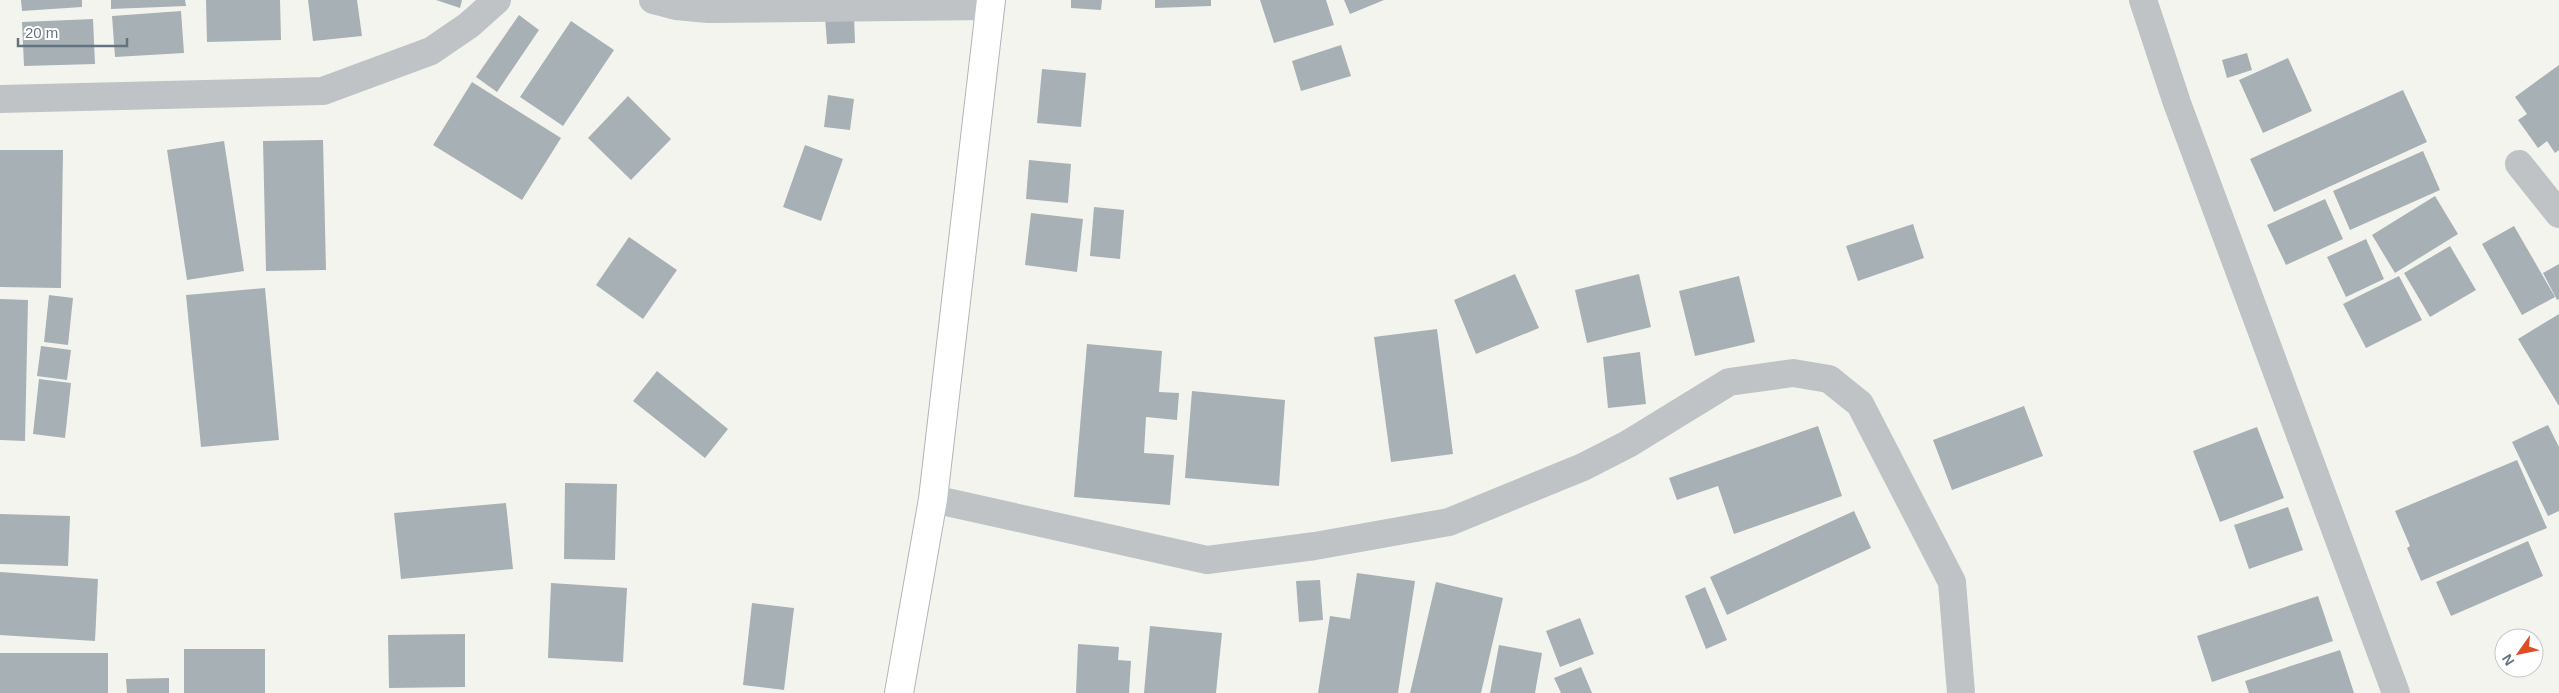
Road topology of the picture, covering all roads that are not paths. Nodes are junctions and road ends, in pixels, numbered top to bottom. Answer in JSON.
{"nodes":[{"id":1,"x":497,"y":0,"type":"edge"},
{"id":2,"x":653,"y":0,"type":"edge"},
{"id":3,"x":2143,"y":0,"type":"edge"},
{"id":4,"x":990,"y":3,"type":"edge"},
{"id":5,"x":0,"y":99,"type":"edge"},
{"id":6,"x":2519,"y":164,"type":"dead end"},
{"id":7,"x":2559,"y":214,"type":"edge"},
{"id":8,"x":933,"y":499,"type":"junction"},
{"id":9,"x":899,"y":693,"type":"edge"},
{"id":10,"x":1961,"y":693,"type":"edge"},
{"id":11,"x":2396,"y":693,"type":"edge"}],
"edges":[{"from":1,"to":5,"type":"street"},
{"from":2,"to":4,"type":"street"},
{"from":3,"to":11,"type":"street"},
{"from":4,"to":8,"type":"main road"},
{"from":6,"to":7,"type":"street"},
{"from":8,"to":9,"type":"main road"},
{"from":8,"to":10,"type":"street"}]}
